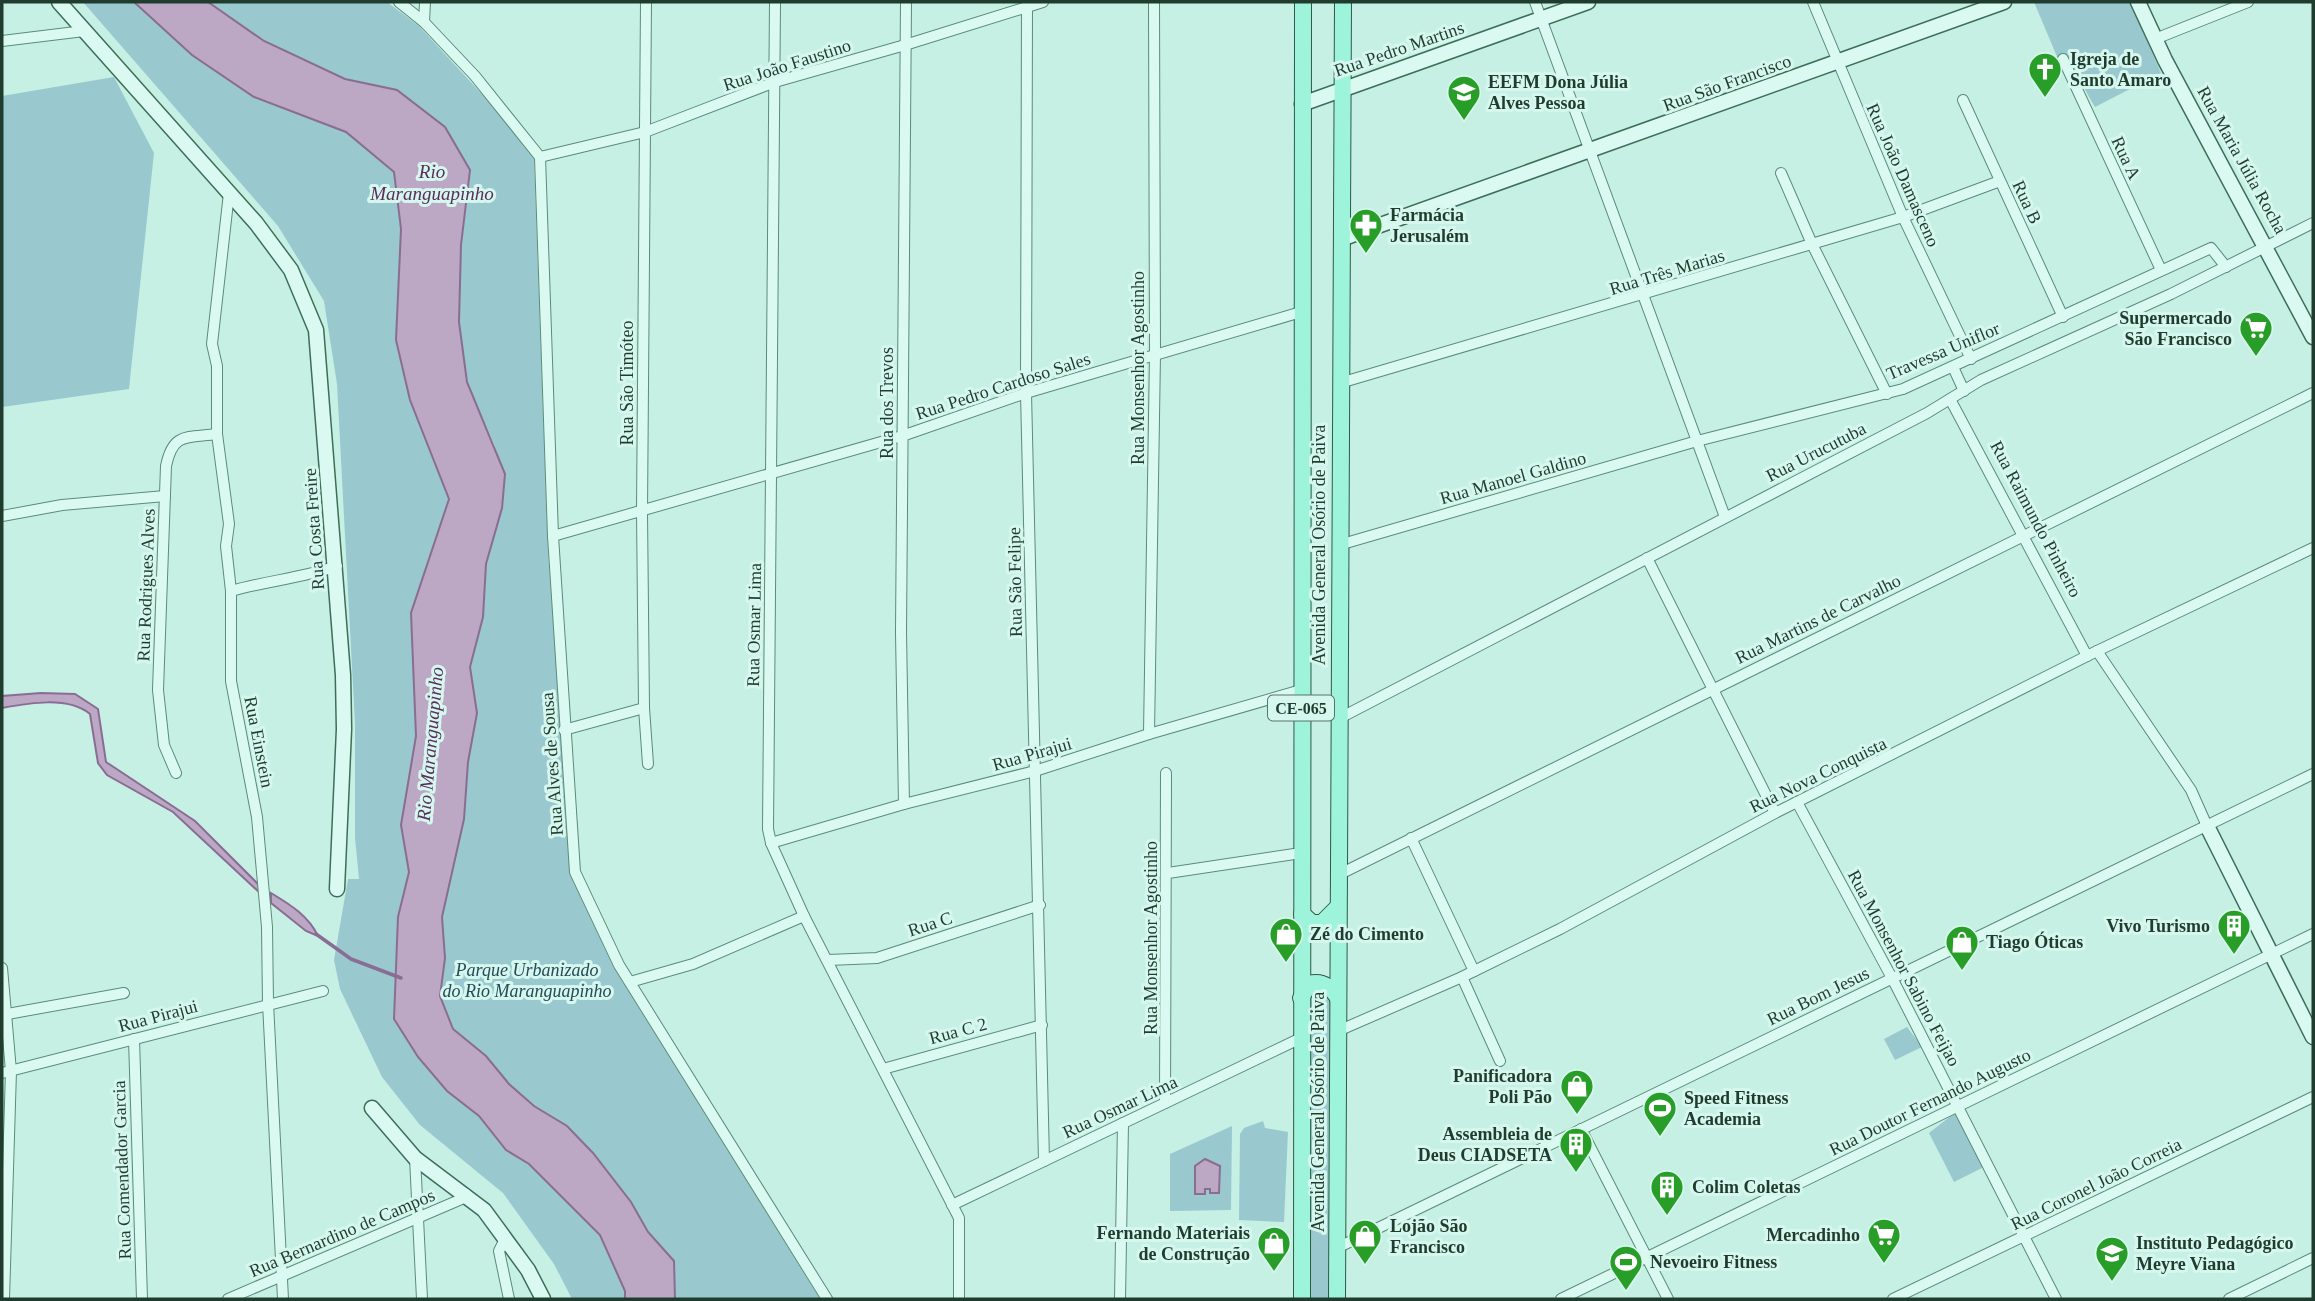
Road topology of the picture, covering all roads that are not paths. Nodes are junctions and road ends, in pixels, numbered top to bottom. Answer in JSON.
{"nodes":[{"id":1,"x":59,"y":2,"type":"edge"},
{"id":2,"x":398,"y":2,"type":"edge"},
{"id":3,"x":425,"y":2,"type":"edge"},
{"id":4,"x":646,"y":2,"type":"edge"},
{"id":5,"x":775,"y":2,"type":"edge"},
{"id":6,"x":906,"y":2,"type":"edge"},
{"id":7,"x":1043,"y":2,"type":"edge"},
{"id":8,"x":1154,"y":2,"type":"edge"},
{"id":9,"x":1303,"y":2,"type":"edge"},
{"id":10,"x":1343,"y":2,"type":"edge"},
{"id":11,"x":1535,"y":2,"type":"edge"},
{"id":12,"x":1588,"y":2,"type":"edge"},
{"id":13,"x":1812,"y":2,"type":"edge"},
{"id":14,"x":2004,"y":2,"type":"edge"},
{"id":15,"x":2138,"y":2,"type":"edge"},
{"id":16,"x":2248,"y":2,"type":"edge"},
{"id":17,"x":1027,"y":4,"type":"edge"},
{"id":18,"x":1541,"y":19,"type":"junction"},
{"id":19,"x":424,"y":22,"type":"junction"},
{"id":20,"x":84,"y":31,"type":"junction"},
{"id":21,"x":2155,"y":40,"type":"junction"},
{"id":22,"x":2,"y":41,"type":"edge"},
{"id":23,"x":905,"y":46,"type":"junction"},
{"id":24,"x":2063,"y":59,"type":"dead end"},
{"id":25,"x":1836,"y":64,"type":"junction"},
{"id":26,"x":775,"y":82,"type":"junction"},
{"id":27,"x":1343,"y":89,"type":"junction"},
{"id":28,"x":1963,"y":100,"type":"dead end"},
{"id":29,"x":1302,"y":104,"type":"junction"},
{"id":30,"x":645,"y":132,"type":"junction"},
{"id":31,"x":1590,"y":152,"type":"junction"},
{"id":32,"x":540,"y":157,"type":"junction"},
{"id":33,"x":1781,"y":173,"type":"dead end"},
{"id":34,"x":2000,"y":181,"type":"junction"},
{"id":35,"x":229,"y":193,"type":"junction"},
{"id":36,"x":1902,"y":217,"type":"junction"},
{"id":37,"x":2313,"y":223,"type":"edge"},
{"id":38,"x":1344,"y":238,"type":"junction"},
{"id":39,"x":1812,"y":244,"type":"junction"},
{"id":40,"x":2267,"y":247,"type":"junction"},
{"id":41,"x":2226,"y":267,"type":"junction"},
{"id":42,"x":2161,"y":270,"type":"junction"},
{"id":43,"x":1643,"y":296,"type":"junction"},
{"id":44,"x":1301,"y":312,"type":"junction"},
{"id":45,"x":2063,"y":317,"type":"junction"},
{"id":46,"x":2313,"y":337,"type":"edge"},
{"id":47,"x":1155,"y":354,"type":"junction"},
{"id":48,"x":1971,"y":359,"type":"junction"},
{"id":49,"x":1953,"y":367,"type":"junction"},
{"id":50,"x":1340,"y":383,"type":"junction"},
{"id":51,"x":1964,"y":391,"type":"junction"},
{"id":52,"x":1026,"y":393,"type":"junction"},
{"id":53,"x":2313,"y":393,"type":"edge"},
{"id":54,"x":1887,"y":394,"type":"junction"},
{"id":55,"x":1950,"y":399,"type":"junction"},
{"id":56,"x":217,"y":435,"type":"junction"},
{"id":57,"x":902,"y":436,"type":"junction"},
{"id":58,"x":1697,"y":441,"type":"junction"},
{"id":59,"x":771,"y":475,"type":"junction"},
{"id":60,"x":165,"y":496,"type":"junction"},
{"id":61,"x":642,"y":512,"type":"junction"},
{"id":62,"x":2,"y":516,"type":"edge"},
{"id":63,"x":1725,"y":517,"type":"junction"},
{"id":64,"x":553,"y":536,"type":"junction"},
{"id":65,"x":2024,"y":536,"type":"junction"},
{"id":66,"x":1339,"y":545,"type":"junction"},
{"id":67,"x":2313,"y":548,"type":"edge"},
{"id":68,"x":1647,"y":558,"type":"junction"},
{"id":69,"x":337,"y":566,"type":"junction"},
{"id":70,"x":231,"y":591,"type":"junction"},
{"id":71,"x":2092,"y":654,"type":"junction"},
{"id":72,"x":1713,"y":689,"type":"junction"},
{"id":73,"x":1301,"y":690,"type":"junction"},
{"id":74,"x":644,"y":708,"type":"junction"},
{"id":75,"x":1338,"y":719,"type":"junction"},
{"id":76,"x":564,"y":730,"type":"junction"},
{"id":77,"x":1149,"y":734,"type":"junction"},
{"id":78,"x":648,"y":764,"type":"dead end"},
{"id":79,"x":1035,"y":771,"type":"junction"},
{"id":80,"x":176,"y":773,"type":"dead end"},
{"id":81,"x":1166,"y":773,"type":"dead end"},
{"id":82,"x":2313,"y":774,"type":"edge"},
{"id":83,"x":1797,"y":802,"type":"junction"},
{"id":84,"x":904,"y":804,"type":"junction"},
{"id":85,"x":1775,"y":813,"type":"junction"},
{"id":86,"x":2207,"y":826,"type":"junction"},
{"id":87,"x":1411,"y":838,"type":"junction"},
{"id":88,"x":771,"y":842,"type":"junction"},
{"id":89,"x":1301,"y":853,"type":"junction"},
{"id":90,"x":1168,"y":873,"type":"junction"},
{"id":91,"x":1338,"y":875,"type":"junction"},
{"id":92,"x":337,"y":889,"type":"dead end"},
{"id":93,"x":1040,"y":905,"type":"junction"},
{"id":94,"x":1338,"y":906,"type":"junction"},
{"id":95,"x":1302,"y":915,"type":"junction"},
{"id":96,"x":804,"y":916,"type":"junction"},
{"id":97,"x":2313,"y":934,"type":"edge"},
{"id":98,"x":2272,"y":954,"type":"junction"},
{"id":99,"x":828,"y":960,"type":"junction"},
{"id":100,"x":2,"y":968,"type":"edge"},
{"id":101,"x":1474,"y":971,"type":"junction"},
{"id":102,"x":1462,"y":977,"type":"junction"},
{"id":103,"x":1892,"y":978,"type":"junction"},
{"id":104,"x":630,"y":982,"type":"junction"},
{"id":105,"x":323,"y":991,"type":"dead end"},
{"id":106,"x":124,"y":993,"type":"dead end"},
{"id":107,"x":1301,"y":998,"type":"junction"},
{"id":108,"x":1338,"y":998,"type":"junction"},
{"id":109,"x":268,"y":1003,"type":"junction"},
{"id":110,"x":4,"y":1015,"type":"edge"},
{"id":111,"x":1042,"y":1024,"type":"junction"},
{"id":112,"x":1338,"y":1031,"type":"junction"},
{"id":113,"x":2313,"y":1037,"type":"edge"},
{"id":114,"x":1301,"y":1038,"type":"junction"},
{"id":115,"x":134,"y":1039,"type":"junction"},
{"id":116,"x":1500,"y":1061,"type":"dead end"},
{"id":117,"x":883,"y":1069,"type":"junction"},
{"id":118,"x":6,"y":1072,"type":"edge"},
{"id":119,"x":2313,"y":1097,"type":"edge"},
{"id":120,"x":1165,"y":1103,"type":"junction"},
{"id":121,"x":1958,"y":1105,"type":"junction"},
{"id":122,"x":372,"y":1108,"type":"dead end"},
{"id":123,"x":1123,"y":1123,"type":"junction"},
{"id":124,"x":1581,"y":1129,"type":"junction"},
{"id":125,"x":415,"y":1157,"type":"junction"},
{"id":126,"x":1044,"y":1161,"type":"junction"},
{"id":127,"x":466,"y":1194,"type":"junction"},
{"id":128,"x":952,"y":1205,"type":"junction"},
{"id":129,"x":418,"y":1217,"type":"junction"},
{"id":130,"x":2024,"y":1236,"type":"junction"},
{"id":131,"x":506,"y":1237,"type":"junction"},
{"id":132,"x":1338,"y":1248,"type":"junction"},
{"id":133,"x":1646,"y":1257,"type":"junction"},
{"id":134,"x":2313,"y":1258,"type":"edge"},
{"id":135,"x":282,"y":1275,"type":"junction"},
{"id":136,"x":4,"y":1299,"type":"edge"},
{"id":137,"x":142,"y":1299,"type":"edge"},
{"id":138,"x":228,"y":1299,"type":"edge"},
{"id":139,"x":283,"y":1299,"type":"edge"},
{"id":140,"x":422,"y":1299,"type":"edge"},
{"id":141,"x":509,"y":1299,"type":"edge"},
{"id":142,"x":543,"y":1299,"type":"edge"},
{"id":143,"x":827,"y":1299,"type":"edge"},
{"id":144,"x":959,"y":1299,"type":"edge"},
{"id":145,"x":1120,"y":1299,"type":"edge"},
{"id":146,"x":1301,"y":1299,"type":"edge"},
{"id":147,"x":1337,"y":1299,"type":"edge"},
{"id":148,"x":1561,"y":1299,"type":"edge"},
{"id":149,"x":1668,"y":1299,"type":"edge"},
{"id":150,"x":1893,"y":1299,"type":"edge"},
{"id":151,"x":2056,"y":1299,"type":"edge"},
{"id":152,"x":2229,"y":1299,"type":"edge"}],
"edges":[{"from":1,"to":20,"type":"street","name":"Rua Costa Freire"},
{"from":2,"to":19,"type":"street"},
{"from":3,"to":19,"type":"street"},
{"from":4,"to":30,"type":"street","name":"Rua São Timóteo"},
{"from":5,"to":26,"type":"street","name":"Rua Osmar Lima"},
{"from":6,"to":23,"type":"street","name":"Rua dos Trevos"},
{"from":7,"to":17,"type":"street","name":"Rua João Faustino"},
{"from":8,"to":47,"type":"street","name":"Rua Monsenhor Agostinho"},
{"from":9,"to":29,"type":"main road","name":"Avenida General Osório de Paiva","number":"CE-065"},
{"from":10,"to":27,"type":"main road","name":"Avenida General Osório de Paiva","number":"CE-065"},
{"from":11,"to":18,"type":"street"},
{"from":12,"to":18,"type":"street","name":"Rua Pedro Martins"},
{"from":13,"to":25,"type":"street","name":"Rua João Damasceno"},
{"from":14,"to":25,"type":"street","name":"Rua São Francisco"},
{"from":15,"to":21,"type":"street","name":"Rua Maria Júlia Rocha"},
{"from":16,"to":21,"type":"street"},
{"from":17,"to":23,"type":"street","name":"Rua João Faustino"},
{"from":17,"to":52,"type":"street","name":"Rua São Felipe"},
{"from":18,"to":27,"type":"street","name":"Rua Pedro Martins"},
{"from":18,"to":31,"type":"street"},
{"from":19,"to":32,"type":"street"},
{"from":20,"to":22,"type":"street"},
{"from":20,"to":35,"type":"street","name":"Rua Costa Freire"},
{"from":21,"to":40,"type":"street","name":"Rua Maria Júlia Rocha"},
{"from":23,"to":26,"type":"street","name":"Rua João Faustino"},
{"from":23,"to":57,"type":"street","name":"Rua dos Trevos"},
{"from":24,"to":42,"type":"street","name":"Rua A"},
{"from":25,"to":31,"type":"street","name":"Rua São Francisco"},
{"from":25,"to":36,"type":"street","name":"Rua João Damasceno"},
{"from":26,"to":30,"type":"street","name":"Rua João Faustino"},
{"from":26,"to":59,"type":"street","name":"Rua Osmar Lima"},
{"from":27,"to":29,"type":"street","name":"Rua Pedro Martins"},
{"from":27,"to":38,"type":"main road","name":"Avenida General Osório de Paiva","number":"CE-065"},
{"from":28,"to":34,"type":"street","name":"Rua B"},
{"from":29,"to":44,"type":"main road","name":"Avenida General Osório de Paiva","number":"CE-065"},
{"from":30,"to":32,"type":"street","name":"Rua João Faustino"},
{"from":30,"to":61,"type":"street","name":"Rua São Timóteo"},
{"from":31,"to":38,"type":"street","name":"Rua São Francisco"},
{"from":31,"to":43,"type":"street"},
{"from":32,"to":64,"type":"street","name":"Rua Alves de Sousa"},
{"from":33,"to":39,"type":"street","name":"Travessa Uniflor"},
{"from":34,"to":36,"type":"street","name":"Rua Três Marias"},
{"from":34,"to":45,"type":"street","name":"Rua B"},
{"from":35,"to":56,"type":"street","name":"Rua Einstein"},
{"from":35,"to":69,"type":"street","name":"Rua Costa Freire"},
{"from":36,"to":39,"type":"street","name":"Rua Três Marias"},
{"from":36,"to":48,"type":"street","name":"Rua João Damasceno"},
{"from":37,"to":40,"type":"street","name":"Rua Urucutuba"},
{"from":38,"to":50,"type":"main road","name":"Avenida General Osório de Paiva","number":"CE-065"},
{"from":39,"to":43,"type":"street","name":"Rua Três Marias"},
{"from":39,"to":54,"type":"street","name":"Travessa Uniflor"},
{"from":40,"to":41,"type":"street","name":"Rua Urucutuba"},
{"from":40,"to":46,"type":"street","name":"Rua Maria Júlia Rocha"},
{"from":41,"to":42,"type":"street","name":"Travessa Uniflor"},
{"from":41,"to":51,"type":"street","name":"Rua Urucutuba"},
{"from":42,"to":45,"type":"street","name":"Travessa Uniflor"},
{"from":43,"to":50,"type":"street","name":"Rua Três Marias"},
{"from":43,"to":58,"type":"street"},
{"from":44,"to":47,"type":"street","name":"Rua Pedro Cardoso Sales"},
{"from":44,"to":73,"type":"main road","name":"Avenida General Osório de Paiva","number":"CE-065"},
{"from":45,"to":48,"type":"street","name":"Travessa Uniflor"},
{"from":47,"to":52,"type":"street","name":"Rua Pedro Cardoso Sales"},
{"from":47,"to":77,"type":"street","name":"Rua Monsenhor Agostinho"},
{"from":48,"to":49,"type":"street","name":"Travessa Uniflor"},
{"from":49,"to":51,"type":"street"},
{"from":49,"to":54,"type":"street","name":"Travessa Uniflor"},
{"from":50,"to":66,"type":"main road","name":"Avenida General Osório de Paiva","number":"CE-065"},
{"from":51,"to":55,"type":"street","name":"Rua Urucutuba"},
{"from":52,"to":57,"type":"street","name":"Rua Pedro Cardoso Sales"},
{"from":52,"to":79,"type":"street","name":"Rua São Felipe"},
{"from":53,"to":65,"type":"street","name":"Rua Martins de Carvalho"},
{"from":54,"to":58,"type":"street","name":"Rua Manoel Galdino"},
{"from":55,"to":63,"type":"street","name":"Rua Urucutuba"},
{"from":55,"to":65,"type":"street","name":"Rua Raimundo Pinheiro"},
{"from":56,"to":60,"type":"street","name":"Rua Rodrigues Alves"},
{"from":56,"to":70,"type":"street","name":"Rua Einstein"},
{"from":57,"to":59,"type":"street","name":"Rua Pedro Cardoso Sales"},
{"from":57,"to":84,"type":"street","name":"Rua dos Trevos"},
{"from":58,"to":63,"type":"street"},
{"from":58,"to":66,"type":"street","name":"Rua Manoel Galdino"},
{"from":59,"to":61,"type":"street","name":"Rua Pedro Cardoso Sales"},
{"from":59,"to":88,"type":"street","name":"Rua Osmar Lima"},
{"from":60,"to":62,"type":"street"},
{"from":60,"to":80,"type":"street","name":"Rua Rodrigues Alves"},
{"from":61,"to":64,"type":"street","name":"Rua Pedro Cardoso Sales"},
{"from":61,"to":74,"type":"street","name":"Rua São Timóteo"},
{"from":63,"to":68,"type":"street","name":"Rua Urucutuba"},
{"from":64,"to":76,"type":"street","name":"Rua Alves de Sousa"},
{"from":65,"to":71,"type":"street","name":"Rua Raimundo Pinheiro"},
{"from":65,"to":72,"type":"street","name":"Rua Martins de Carvalho"},
{"from":66,"to":75,"type":"main road","name":"Avenida General Osório de Paiva","number":"CE-065"},
{"from":67,"to":71,"type":"street","name":"Rua Nova Conquista"},
{"from":68,"to":72,"type":"street"},
{"from":68,"to":75,"type":"street","name":"Rua Urucutuba"},
{"from":69,"to":70,"type":"street"},
{"from":69,"to":92,"type":"street","name":"Rua Costa Freire"},
{"from":70,"to":109,"type":"street","name":"Rua Einstein"},
{"from":71,"to":83,"type":"street","name":"Rua Nova Conquista"},
{"from":71,"to":86,"type":"street","name":"Rua Raimundo Pinheiro"},
{"from":72,"to":85,"type":"street"},
{"from":72,"to":87,"type":"street","name":"Rua Martins de Carvalho"},
{"from":73,"to":77,"type":"street","name":"Rua Pirajui"},
{"from":73,"to":89,"type":"main road","name":"Avenida General Osório de Paiva","number":"CE-065"},
{"from":74,"to":76,"type":"street"},
{"from":74,"to":78,"type":"street","name":"Rua São Timóteo"},
{"from":75,"to":91,"type":"main road","name":"Avenida General Osório de Paiva","number":"CE-065"},
{"from":76,"to":104,"type":"street","name":"Rua Alves de Sousa"},
{"from":77,"to":79,"type":"street","name":"Rua Pirajui"},
{"from":79,"to":84,"type":"street","name":"Rua Pirajui"},
{"from":79,"to":93,"type":"street","name":"Rua São Felipe"},
{"from":81,"to":90,"type":"street","name":"Rua Monsenhor Agostinho"},
{"from":82,"to":86,"type":"street","name":"Rua Bom Jesus"},
{"from":83,"to":85,"type":"street","name":"Rua Nova Conquista"},
{"from":83,"to":103,"type":"street","name":"Rua Monsenhor Sabino Feijao"},
{"from":84,"to":88,"type":"street","name":"Rua Pirajui"},
{"from":85,"to":101,"type":"street","name":"Rua Nova Conquista"},
{"from":86,"to":98,"type":"street"},
{"from":86,"to":103,"type":"street","name":"Rua Bom Jesus"},
{"from":87,"to":91,"type":"street","name":"Rua Martins de Carvalho"},
{"from":87,"to":101,"type":"street"},
{"from":88,"to":96,"type":"street","name":"Rua Osmar Lima"},
{"from":89,"to":90,"type":"street"},
{"from":89,"to":95,"type":"main road","name":"Avenida General Osório de Paiva","number":"CE-065"},
{"from":90,"to":120,"type":"street","name":"Rua Monsenhor Agostinho"},
{"from":91,"to":94,"type":"main road","name":"Avenida General Osório de Paiva","number":"CE-065"},
{"from":93,"to":99,"type":"street","name":"Rua C"},
{"from":93,"to":111,"type":"street","name":"Rua São Felipe"},
{"from":94,"to":95,"type":"main road"},
{"from":94,"to":108,"type":"main road","name":"Avenida General Osório de Paiva","number":"CE-065"},
{"from":95,"to":107,"type":"main road","name":"Avenida General Osório de Paiva","number":"CE-065"},
{"from":96,"to":99,"type":"street","name":"Rua Osmar Lima"},
{"from":96,"to":104,"type":"street"},
{"from":97,"to":98,"type":"street","name":"Rua Doutor Fernando Augusto"},
{"from":98,"to":113,"type":"street"},
{"from":98,"to":121,"type":"street","name":"Rua Doutor Fernando Augusto"},
{"from":99,"to":117,"type":"street","name":"Rua Osmar Lima"},
{"from":100,"to":110,"type":"street"},
{"from":101,"to":102,"type":"street","name":"Rua Nova Conquista"},
{"from":102,"to":112,"type":"street","name":"Rua Nova Conquista"},
{"from":102,"to":116,"type":"street"},
{"from":103,"to":121,"type":"street","name":"Rua Monsenhor Sabino Feijao"},
{"from":103,"to":124,"type":"street","name":"Rua Bom Jesus"},
{"from":104,"to":143,"type":"street","name":"Rua Alves de Sousa"},
{"from":105,"to":109,"type":"street","name":"Rua Pirajui"},
{"from":106,"to":110,"type":"street"},
{"from":107,"to":108,"type":"main road"},
{"from":107,"to":114,"type":"main road","name":"Avenida General Osório de Paiva","number":"CE-065"},
{"from":108,"to":112,"type":"main road","name":"Avenida General Osório de Paiva","number":"CE-065"},
{"from":109,"to":115,"type":"street","name":"Rua Pirajui"},
{"from":109,"to":135,"type":"street","name":"Rua Einstein"},
{"from":110,"to":118,"type":"street"},
{"from":111,"to":117,"type":"street","name":"Rua C 2"},
{"from":111,"to":126,"type":"street","name":"Rua São Felipe"},
{"from":112,"to":132,"type":"main road","name":"Avenida General Osório de Paiva","number":"CE-065"},
{"from":114,"to":120,"type":"street","name":"Rua Osmar Lima"},
{"from":114,"to":146,"type":"main road","name":"Avenida General Osório de Paiva","number":"CE-065"},
{"from":115,"to":118,"type":"street","name":"Rua Pirajui"},
{"from":115,"to":137,"type":"street","name":"Rua Comendador Garcia"},
{"from":117,"to":128,"type":"street","name":"Rua Osmar Lima"},
{"from":118,"to":136,"type":"street"},
{"from":119,"to":130,"type":"street","name":"Rua Coronel João Correia"},
{"from":120,"to":123,"type":"street","name":"Rua Osmar Lima"},
{"from":121,"to":130,"type":"street","name":"Rua Monsenhor Sabino Feijao"},
{"from":121,"to":133,"type":"street","name":"Rua Doutor Fernando Augusto"},
{"from":122,"to":125,"type":"street"},
{"from":123,"to":126,"type":"street","name":"Rua Osmar Lima"},
{"from":123,"to":145,"type":"street"},
{"from":124,"to":132,"type":"street","name":"Rua Bom Jesus"},
{"from":124,"to":133,"type":"street"},
{"from":125,"to":127,"type":"street"},
{"from":125,"to":129,"type":"street"},
{"from":126,"to":128,"type":"street","name":"Rua Osmar Lima"},
{"from":127,"to":129,"type":"street","name":"Rua Bernardino de Campos"},
{"from":127,"to":131,"type":"street"},
{"from":128,"to":144,"type":"street","name":"Rua Osmar Lima"},
{"from":129,"to":135,"type":"street","name":"Rua Bernardino de Campos"},
{"from":129,"to":140,"type":"street"},
{"from":130,"to":150,"type":"street","name":"Rua Coronel João Correia"},
{"from":130,"to":151,"type":"street","name":"Rua Monsenhor Sabino Feijao"},
{"from":131,"to":141,"type":"street"},
{"from":131,"to":142,"type":"street"},
{"from":132,"to":147,"type":"main road","name":"Avenida General Osório de Paiva","number":"CE-065"},
{"from":133,"to":148,"type":"street","name":"Rua Doutor Fernando Augusto"},
{"from":133,"to":149,"type":"street"},
{"from":134,"to":152,"type":"street"},
{"from":135,"to":138,"type":"street","name":"Rua Bernardino de Campos"},
{"from":135,"to":139,"type":"street","name":"Rua Einstein"}]}
